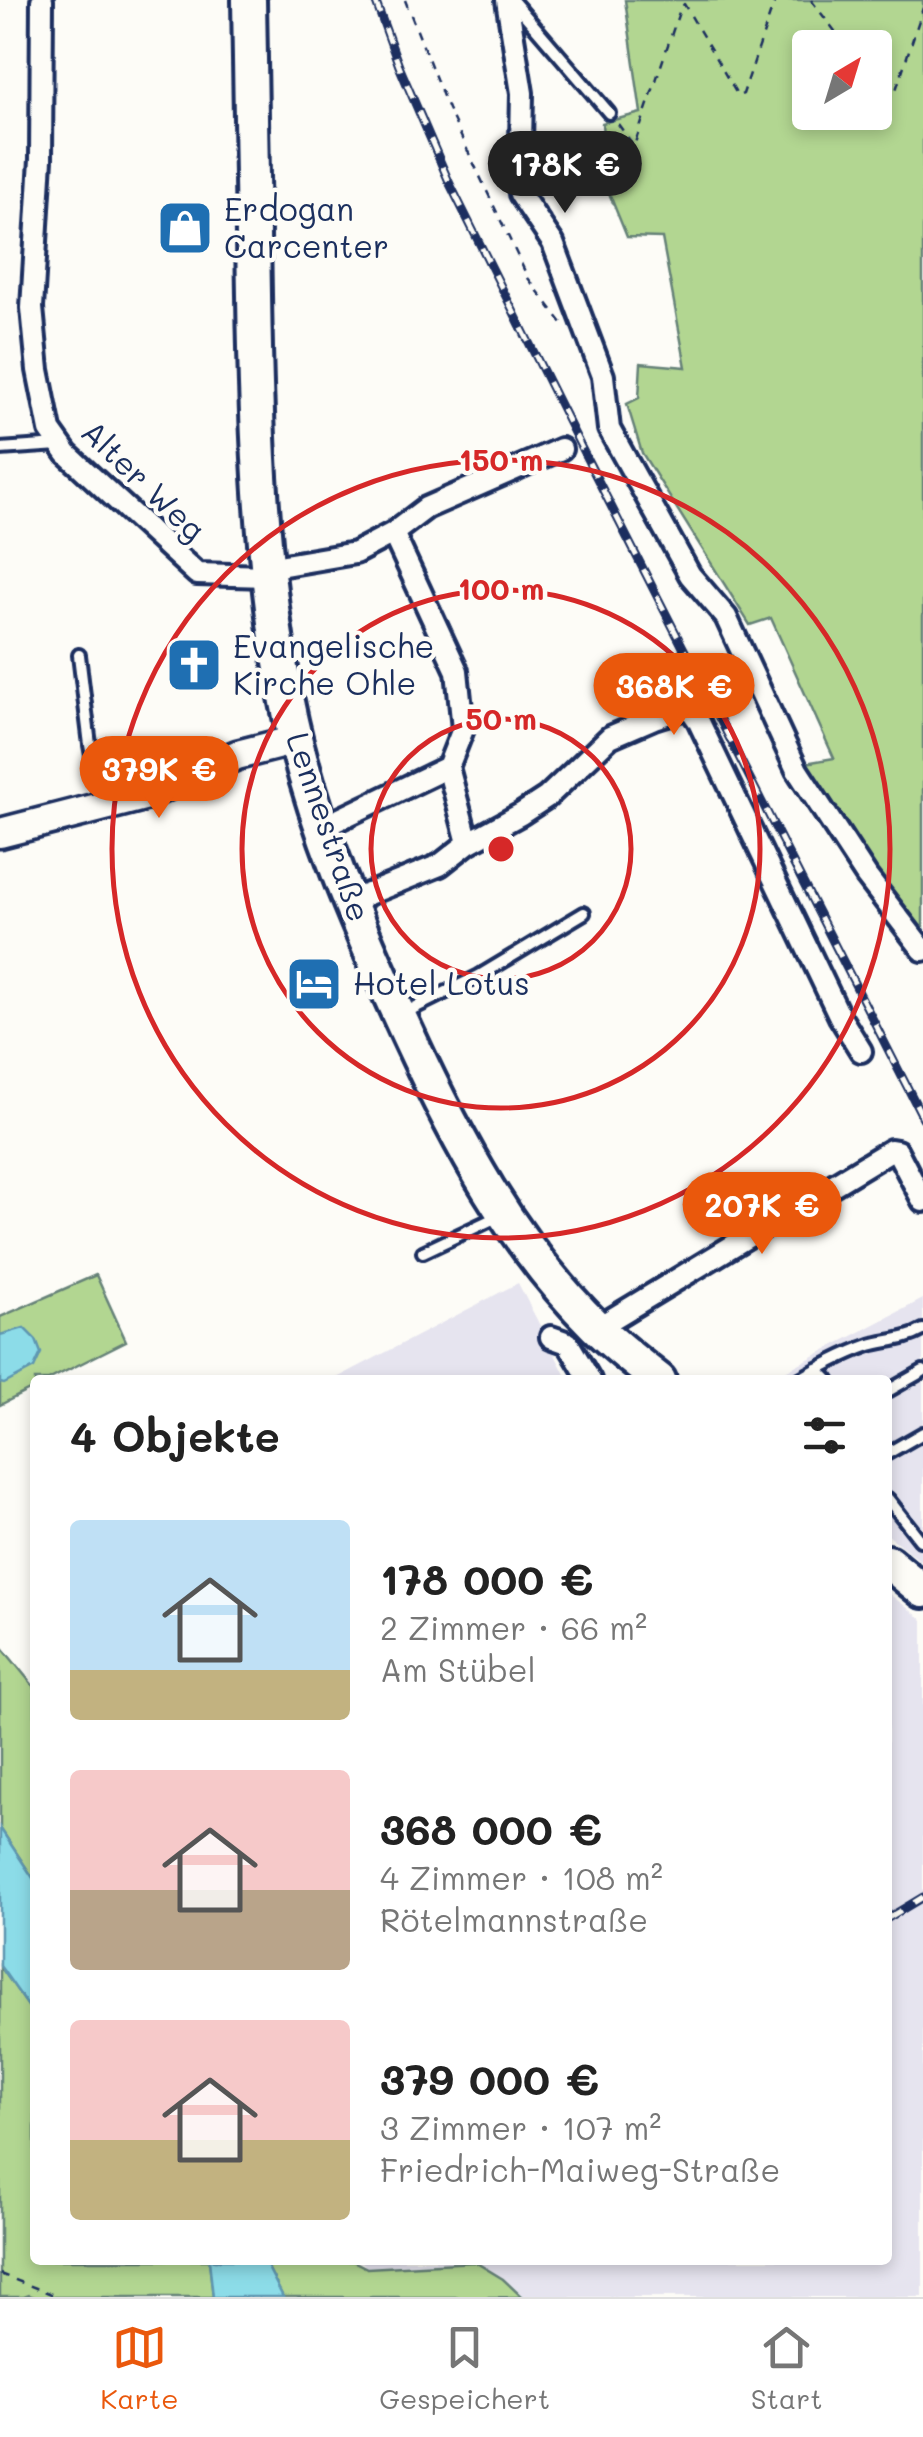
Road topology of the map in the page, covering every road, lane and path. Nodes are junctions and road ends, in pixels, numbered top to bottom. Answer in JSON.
{"nodes":[{"id":1,"x":42,"y":0,"type":"edge"},
{"id":2,"x":249,"y":0,"type":"edge"},
{"id":3,"x":405,"y":0,"type":"edge"},
{"id":4,"x":509,"y":0,"type":"edge"},
{"id":5,"x":775,"y":0,"type":"edge"},
{"id":6,"x":811,"y":0,"type":"edge"},
{"id":7,"x":923,"y":8,"type":"edge"},
{"id":8,"x":834,"y":30,"type":"edge"},
{"id":9,"x":892,"y":94,"type":"edge"},
{"id":10,"x":610,"y":113,"type":"joint"},
{"id":11,"x":589,"y":339,"type":"junction"},
{"id":12,"x":60,"y":444,"type":"junction"},
{"id":13,"x":0,"y":449,"type":"edge"},
{"id":14,"x":561,"y":449,"type":"dead end"},
{"id":15,"x":393,"y":533,"type":"junction"},
{"id":16,"x":268,"y":572,"type":"junction"},
{"id":17,"x":79,"y":655,"type":"dead end"},
{"id":18,"x":296,"y":740,"type":"junction"},
{"id":19,"x":448,"y":767,"type":"junction"},
{"id":20,"x":102,"y":808,"type":"junction"},
{"id":21,"x":322,"y":827,"type":"junction"},
{"id":22,"x":0,"y":833,"type":"edge"},
{"id":23,"x":468,"y":843,"type":"junction"},
{"id":24,"x":351,"y":901,"type":"junction"},
{"id":25,"x":584,"y":912,"type":"dead end"},
{"id":26,"x":923,"y":950,"type":"edge"},
{"id":27,"x":399,"y":1016,"type":"junction"},
{"id":28,"x":860,"y":1051,"type":"dead end"},
{"id":29,"x":923,"y":1201,"type":"edge"},
{"id":30,"x":503,"y":1214,"type":"junction"},
{"id":31,"x":423,"y":1252,"type":"dead end"},
{"id":32,"x":597,"y":1328,"type":"junction"},
{"id":33,"x":923,"y":1330,"type":"edge"},
{"id":34,"x":552,"y":1336,"type":"dead end"},
{"id":35,"x":817,"y":1369,"type":"junction"},
{"id":36,"x":923,"y":1371,"type":"edge"},
{"id":37,"x":587,"y":1375,"type":"edge"},
{"id":38,"x":653,"y":1375,"type":"edge"},
{"id":39,"x":807,"y":1375,"type":"edge"},
{"id":40,"x":823,"y":1375,"type":"edge"},
{"id":41,"x":892,"y":1390,"type":"edge"},
{"id":42,"x":923,"y":1433,"type":"edge"},
{"id":43,"x":892,"y":1450,"type":"edge"},
{"id":44,"x":892,"y":1505,"type":"edge"},
{"id":45,"x":920,"y":1540,"type":"dead end"},
{"id":46,"x":892,"y":1565,"type":"edge"},
{"id":47,"x":923,"y":1590,"type":"edge"},
{"id":48,"x":0,"y":2274,"type":"edge"},
{"id":49,"x":58,"y":2297,"type":"edge"}],
"edges":[{"from":1,"to":12,"type":"street","name":"Alter Weg"},
{"from":2,"to":16,"type":"main road","name":"Lennestraße"},
{"from":3,"to":11,"type":"path"},
{"from":4,"to":10,"type":"lane"},
{"from":4,"to":11,"type":"street"},
{"from":5,"to":10,"type":"path"},
{"from":6,"to":8,"type":"path"},
{"from":7,"to":9,"type":"path"},
{"from":11,"to":26,"type":"street"},
{"from":12,"to":13,"type":"lane"},
{"from":12,"to":16,"type":"street","name":"Alter Weg"},
{"from":14,"to":15,"type":"street","name":"Alter Weg"},
{"from":15,"to":16,"type":"street","name":"Alter Weg"},
{"from":15,"to":19,"type":"street"},
{"from":16,"to":18,"type":"main road","name":"Lennestraße"},
{"from":17,"to":20,"type":"lane"},
{"from":18,"to":20,"type":"street"},
{"from":18,"to":21,"type":"main road","name":"Lennestraße"},
{"from":19,"to":21,"type":"street"},
{"from":19,"to":23,"type":"street"},
{"from":20,"to":22,"type":"street"},
{"from":21,"to":24,"type":"main road","name":"Lennestraße"},
{"from":23,"to":24,"type":"street"},
{"from":23,"to":28,"type":"street"},
{"from":24,"to":27,"type":"main road","name":"Lennestraße"},
{"from":25,"to":27,"type":"lane"},
{"from":27,"to":30,"type":"main road","name":"Lennestraße"},
{"from":29,"to":32,"type":"street"},
{"from":30,"to":31,"type":"lane"},
{"from":30,"to":32,"type":"main road","name":"Lennestraße"},
{"from":32,"to":38,"type":"main road","name":"Lennestraße"},
{"from":33,"to":35,"type":"lane"},
{"from":34,"to":37,"type":"street"},
{"from":35,"to":39,"type":"lane"},
{"from":35,"to":40,"type":"lane"},
{"from":36,"to":41,"type":"lane"},
{"from":42,"to":43,"type":"lane"},
{"from":44,"to":45,"type":"lane"},
{"from":46,"to":47,"type":"main road"},
{"from":48,"to":49,"type":"path"}]}
